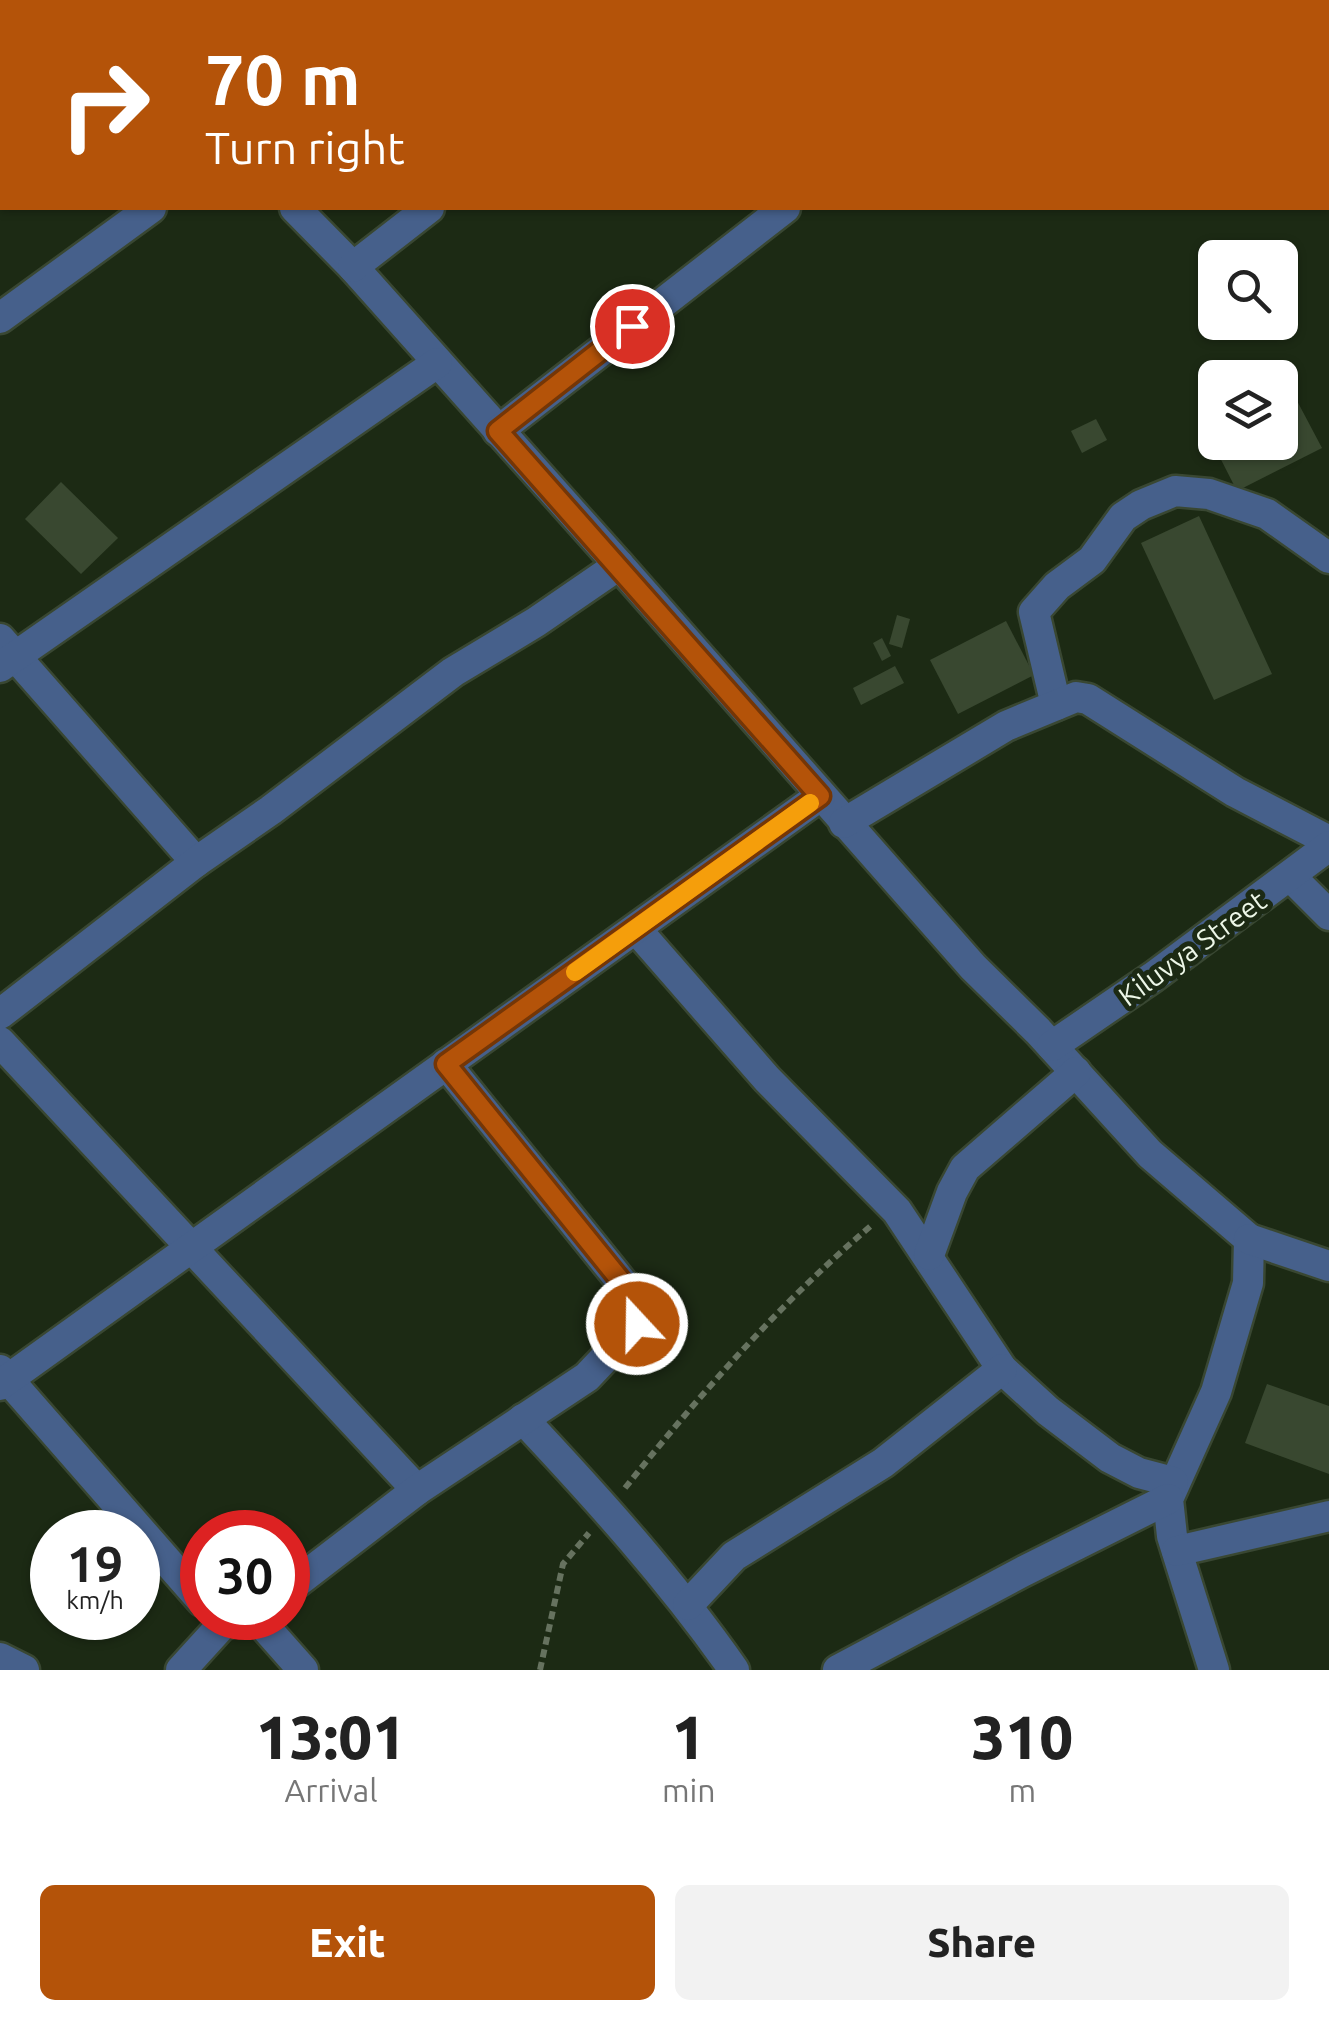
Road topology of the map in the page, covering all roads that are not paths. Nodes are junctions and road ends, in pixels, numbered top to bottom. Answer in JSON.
{"nodes":[{"id":1,"x":148,"y":210,"type":"edge"},
{"id":2,"x":297,"y":210,"type":"edge"},
{"id":3,"x":426,"y":210,"type":"edge"},
{"id":4,"x":782,"y":210,"type":"edge"},
{"id":5,"x":352,"y":267,"type":"junction"},
{"id":6,"x":0,"y":318,"type":"edge"},
{"id":7,"x":437,"y":363,"type":"junction"},
{"id":8,"x":498,"y":431,"type":"junction"},
{"id":9,"x":1329,"y":558,"type":"edge"},
{"id":10,"x":619,"y":565,"type":"junction"},
{"id":11,"x":5,"y":654,"type":"edge"},
{"id":12,"x":1056,"y":705,"type":"junction"},
{"id":13,"x":820,"y":796,"type":"junction"},
{"id":14,"x":844,"y":823,"type":"junction"},
{"id":15,"x":1329,"y":843,"type":"edge"},
{"id":16,"x":196,"y":862,"type":"junction"},
{"id":17,"x":1291,"y":877,"type":"junction"},
{"id":18,"x":1329,"y":915,"type":"edge"},
{"id":19,"x":636,"y":928,"type":"junction"},
{"id":20,"x":0,"y":1014,"type":"edge"},
{"id":21,"x":0,"y":1042,"type":"edge"},
{"id":22,"x":1052,"y":1046,"type":"junction"},
{"id":23,"x":446,"y":1064,"type":"junction"},
{"id":24,"x":1076,"y":1072,"type":"junction"},
{"id":25,"x":1250,"y":1239,"type":"junction"},
{"id":26,"x":193,"y":1246,"type":"junction"},
{"id":27,"x":928,"y":1255,"type":"junction"},
{"id":28,"x":1329,"y":1266,"type":"edge"},
{"id":29,"x":1002,"y":1370,"type":"junction"},
{"id":30,"x":3,"y":1378,"type":"edge"},
{"id":31,"x":522,"y":1418,"type":"junction"},
{"id":32,"x":417,"y":1490,"type":"junction"},
{"id":33,"x":1171,"y":1491,"type":"junction"},
{"id":34,"x":1329,"y":1516,"type":"edge"},
{"id":35,"x":1177,"y":1551,"type":"junction"},
{"id":36,"x":310,"y":1572,"type":"edge"},
{"id":37,"x":180,"y":1575,"type":"edge"},
{"id":38,"x":688,"y":1605,"type":"junction"},
{"id":39,"x":209,"y":1640,"type":"edge"},
{"id":40,"x":277,"y":1640,"type":"edge"},
{"id":41,"x":0,"y":1658,"type":"edge"},
{"id":42,"x":24,"y":1670,"type":"edge"},
{"id":43,"x":181,"y":1670,"type":"edge"},
{"id":44,"x":303,"y":1670,"type":"edge"},
{"id":45,"x":734,"y":1670,"type":"edge"},
{"id":46,"x":838,"y":1670,"type":"edge"},
{"id":47,"x":1214,"y":1670,"type":"edge"}],
"edges":[{"from":1,"to":6,"type":"street"},
{"from":2,"to":5,"type":"street"},
{"from":3,"to":5,"type":"street"},
{"from":4,"to":8,"type":"street"},
{"from":5,"to":7,"type":"street"},
{"from":7,"to":8,"type":"street"},
{"from":7,"to":11,"type":"street"},
{"from":8,"to":10,"type":"street"},
{"from":9,"to":12,"type":"street"},
{"from":10,"to":13,"type":"street"},
{"from":10,"to":16,"type":"street"},
{"from":11,"to":16,"type":"street"},
{"from":12,"to":14,"type":"street"},
{"from":12,"to":15,"type":"street"},
{"from":13,"to":14,"type":"street"},
{"from":13,"to":19,"type":"street"},
{"from":14,"to":22,"type":"street"},
{"from":15,"to":17,"type":"street","name":"Kiluvya Street"},
{"from":16,"to":20,"type":"street"},
{"from":17,"to":18,"type":"street"},
{"from":17,"to":22,"type":"street","name":"Kiluvya Street"},
{"from":19,"to":23,"type":"street"},
{"from":19,"to":27,"type":"street"},
{"from":21,"to":26,"type":"street"},
{"from":22,"to":24,"type":"street"},
{"from":23,"to":26,"type":"street"},
{"from":23,"to":31,"type":"street"},
{"from":24,"to":25,"type":"street"},
{"from":24,"to":27,"type":"street"},
{"from":25,"to":28,"type":"street"},
{"from":25,"to":33,"type":"street"},
{"from":26,"to":30,"type":"street"},
{"from":26,"to":32,"type":"street"},
{"from":27,"to":29,"type":"street"},
{"from":29,"to":33,"type":"street"},
{"from":29,"to":38,"type":"street"},
{"from":30,"to":37,"type":"street"},
{"from":31,"to":32,"type":"street"},
{"from":31,"to":38,"type":"street"},
{"from":32,"to":36,"type":"street"},
{"from":33,"to":35,"type":"street"},
{"from":33,"to":46,"type":"street"},
{"from":34,"to":35,"type":"street"},
{"from":35,"to":47,"type":"street"},
{"from":38,"to":45,"type":"street"},
{"from":39,"to":43,"type":"street"},
{"from":40,"to":44,"type":"street"},
{"from":41,"to":42,"type":"street"}]}
